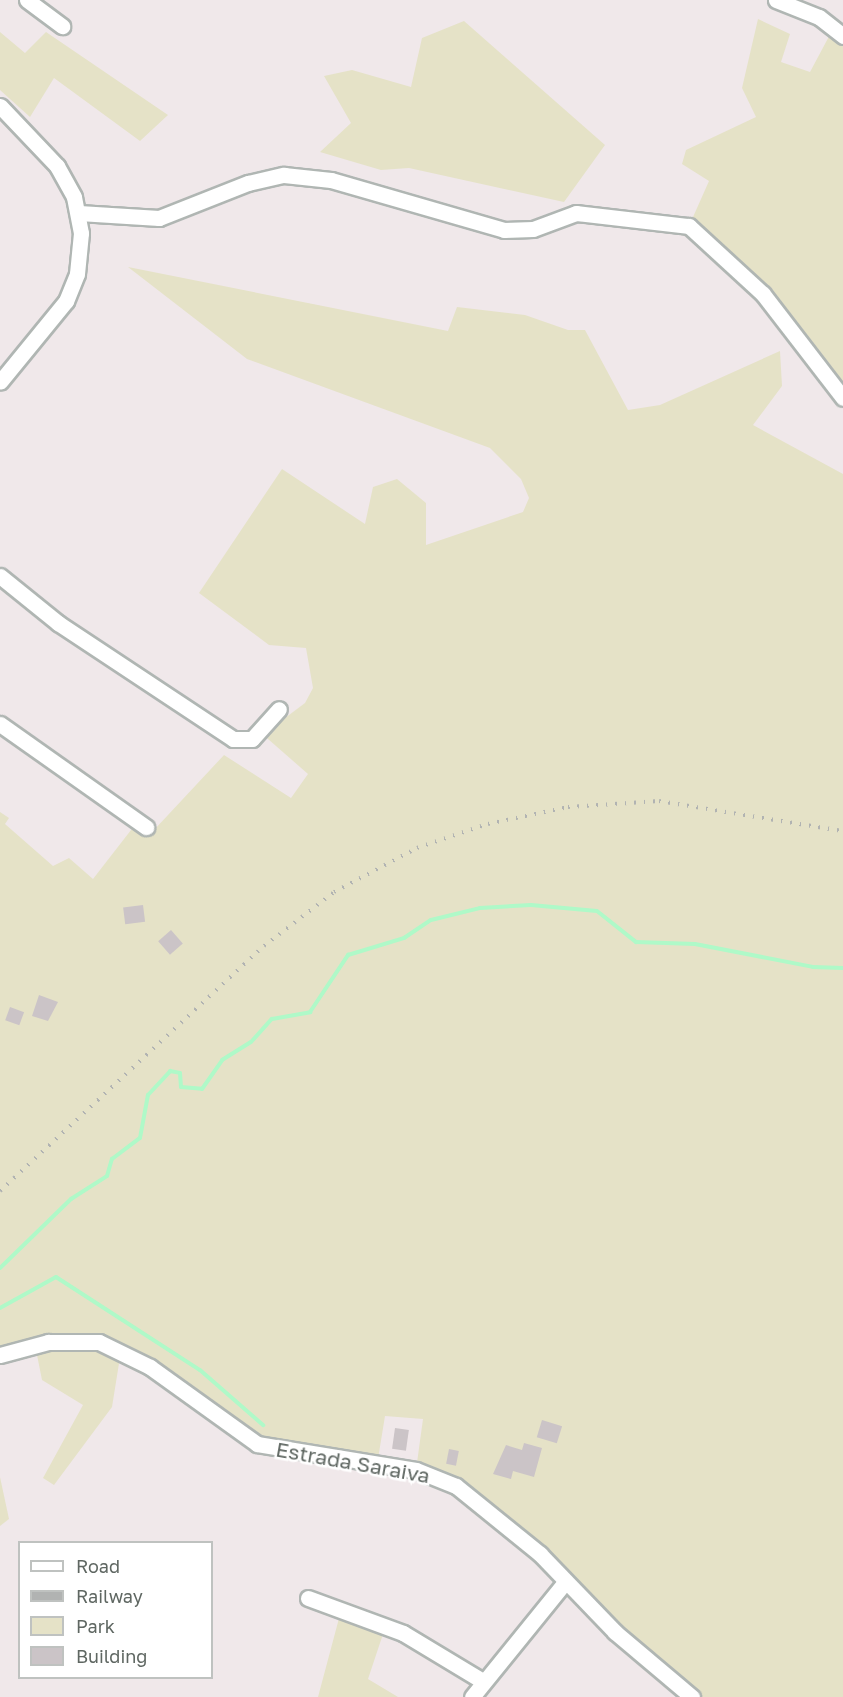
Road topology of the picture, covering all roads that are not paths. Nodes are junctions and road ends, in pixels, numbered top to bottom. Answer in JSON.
{"nodes":[{"id":1,"x":27,"y":0,"type":"edge"},
{"id":2,"x":776,"y":0,"type":"edge"},
{"id":3,"x":62,"y":26,"type":"dead end"},
{"id":4,"x":843,"y":36,"type":"edge"},
{"id":5,"x":0,"y":106,"type":"edge"},
{"id":6,"x":79,"y":213,"type":"junction"},
{"id":7,"x":0,"y":382,"type":"edge"},
{"id":8,"x":843,"y":398,"type":"edge"},
{"id":9,"x":0,"y":576,"type":"edge"},
{"id":10,"x":279,"y":710,"type":"dead end"},
{"id":11,"x":0,"y":724,"type":"edge"},
{"id":12,"x":146,"y":826,"type":"dead end"},
{"id":13,"x":0,"y":1355,"type":"edge"},
{"id":14,"x":565,"y":1582,"type":"junction"},
{"id":15,"x":308,"y":1598,"type":"dead end"},
{"id":16,"x":481,"y":1680,"type":"junction"},
{"id":17,"x":472,"y":1697,"type":"edge"},
{"id":18,"x":692,"y":1697,"type":"edge"}],
"edges":[{"from":1,"to":3,"type":"street"},
{"from":2,"to":4,"type":"street"},
{"from":5,"to":6,"type":"street"},
{"from":6,"to":7,"type":"street"},
{"from":6,"to":8,"type":"street"},
{"from":9,"to":10,"type":"street"},
{"from":11,"to":12,"type":"street"},
{"from":13,"to":14,"type":"street","name":"Estrada Saraiva"},
{"from":14,"to":16,"type":"street"},
{"from":14,"to":18,"type":"street","name":"Estrada Saraiva"},
{"from":15,"to":16,"type":"street"},
{"from":16,"to":17,"type":"street"}]}
